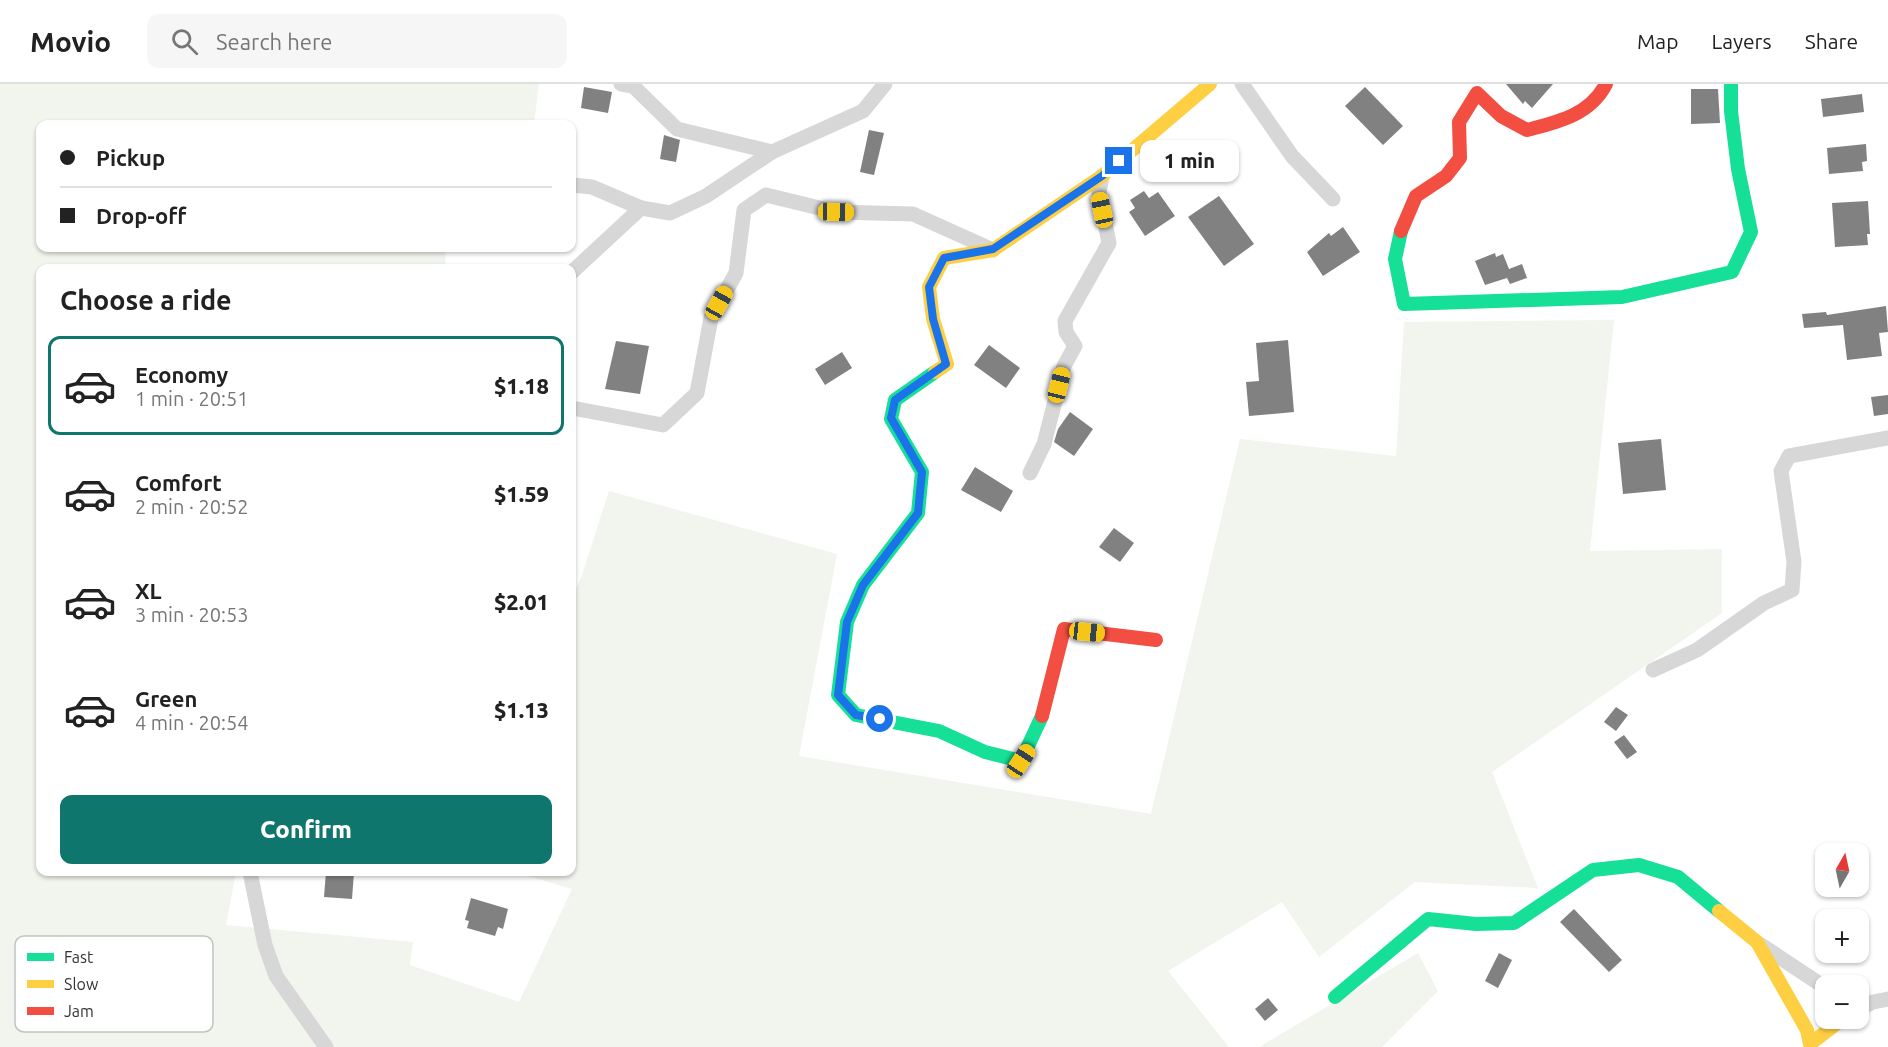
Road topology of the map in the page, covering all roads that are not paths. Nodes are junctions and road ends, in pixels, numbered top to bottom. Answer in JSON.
{"nodes":[{"id":1,"x":621,"y":84,"type":"edge"},
{"id":2,"x":885,"y":84,"type":"edge"},
{"id":3,"x":1210,"y":84,"type":"edge"},
{"id":4,"x":1242,"y":84,"type":"edge"},
{"id":5,"x":1606,"y":84,"type":"edge"},
{"id":6,"x":1731,"y":84,"type":"edge"},
{"id":7,"x":1473,"y":88,"type":"edge"},
{"id":8,"x":772,"y":152,"type":"junction"},
{"id":9,"x":1102,"y":176,"type":"junction"},
{"id":10,"x":576,"y":185,"type":"edge"},
{"id":11,"x":1333,"y":199,"type":"dead end"},
{"id":12,"x":641,"y":208,"type":"junction"},
{"id":13,"x":993,"y":249,"type":"junction"},
{"id":14,"x":576,"y":268,"type":"edge"},
{"id":15,"x":576,"y":409,"type":"edge"},
{"id":16,"x":1888,"y":438,"type":"edge"},
{"id":17,"x":1030,"y":473,"type":"dead end"},
{"id":18,"x":1156,"y":640,"type":"dead end"},
{"id":19,"x":1653,"y":670,"type":"dead end"},
{"id":20,"x":251,"y":876,"type":"edge"},
{"id":21,"x":1757,"y":942,"type":"junction"},
{"id":22,"x":1815,"y":981,"type":"edge"},
{"id":23,"x":1335,"y":997,"type":"dead end"},
{"id":24,"x":1830,"y":1029,"type":"edge"},
{"id":25,"x":326,"y":1047,"type":"edge"}],
"edges":[{"from":1,"to":8,"type":"street"},
{"from":2,"to":8,"type":"street"},
{"from":3,"to":9,"type":"street"},
{"from":4,"to":11,"type":"street"},
{"from":5,"to":7,"type":"street"},
{"from":6,"to":7,"type":"street"},
{"from":8,"to":12,"type":"street"},
{"from":9,"to":13,"type":"street"},
{"from":9,"to":17,"type":"street"},
{"from":10,"to":12,"type":"street"},
{"from":12,"to":14,"type":"street"},
{"from":13,"to":15,"type":"street"},
{"from":13,"to":18,"type":"street"},
{"from":16,"to":19,"type":"street"},
{"from":20,"to":25,"type":"street"},
{"from":21,"to":22,"type":"street"},
{"from":21,"to":23,"type":"street"},
{"from":21,"to":24,"type":"street"}]}
